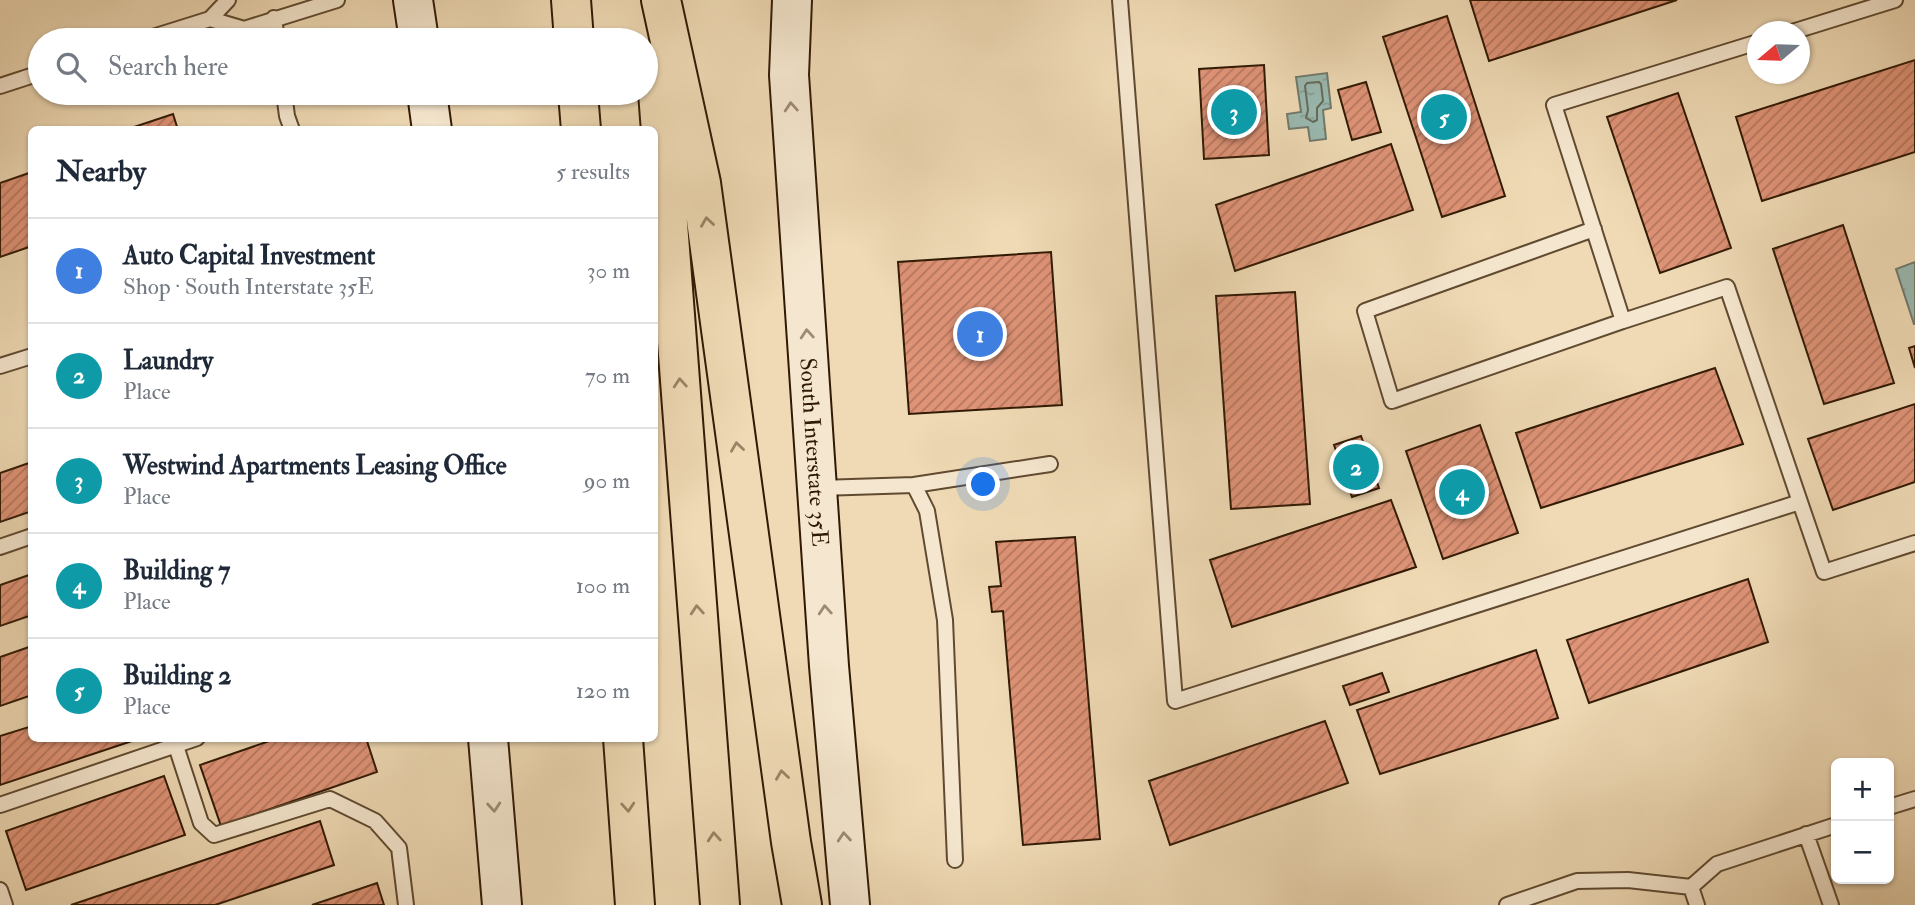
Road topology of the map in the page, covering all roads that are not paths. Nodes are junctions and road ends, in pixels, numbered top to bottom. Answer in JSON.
{"nodes":[{"id":1,"x":228,"y":0,"type":"edge"},
{"id":2,"x":337,"y":0,"type":"edge"},
{"id":3,"x":413,"y":0,"type":"edge"},
{"id":4,"x":571,"y":0,"type":"edge"},
{"id":5,"x":651,"y":0,"type":"edge"},
{"id":6,"x":662,"y":0,"type":"edge"},
{"id":7,"x":792,"y":0,"type":"edge"},
{"id":8,"x":1120,"y":0,"type":"edge"},
{"id":9,"x":1895,"y":0,"type":"edge"},
{"id":10,"x":210,"y":19,"type":"junction"},
{"id":11,"x":274,"y":19,"type":"junction"},
{"id":12,"x":1810,"y":27,"type":"edge"},
{"id":13,"x":181,"y":28,"type":"edge"},
{"id":14,"x":241,"y":28,"type":"edge"},
{"id":15,"x":247,"y":28,"type":"edge"},
{"id":16,"x":275,"y":28,"type":"edge"},
{"id":17,"x":417,"y":28,"type":"edge"},
{"id":18,"x":573,"y":28,"type":"edge"},
{"id":19,"x":653,"y":28,"type":"edge"},
{"id":20,"x":1747,"y":45,"type":"edge"},
{"id":21,"x":28,"y":77,"type":"edge"},
{"id":22,"x":0,"y":86,"type":"edge"},
{"id":23,"x":658,"y":92,"type":"edge"},
{"id":24,"x":286,"y":105,"type":"edge"},
{"id":25,"x":429,"y":105,"type":"edge"},
{"id":26,"x":580,"y":105,"type":"edge"},
{"id":27,"x":291,"y":126,"type":"edge"},
{"id":28,"x":431,"y":126,"type":"edge"},
{"id":29,"x":581,"y":126,"type":"edge"},
{"id":30,"x":1594,"y":229,"type":"junction"},
{"id":31,"x":1623,"y":321,"type":"junction"},
{"id":32,"x":28,"y":357,"type":"edge"},
{"id":33,"x":0,"y":366,"type":"edge"},
{"id":34,"x":1050,"y":464,"type":"dead end"},
{"id":35,"x":914,"y":485,"type":"junction"},
{"id":36,"x":817,"y":489,"type":"junction"},
{"id":37,"x":1800,"y":502,"type":"junction"},
{"id":38,"x":28,"y":537,"type":"edge"},
{"id":39,"x":1915,"y":543,"type":"edge"},
{"id":40,"x":0,"y":547,"type":"edge"},
{"id":41,"x":186,"y":742,"type":"edge"},
{"id":42,"x":488,"y":742,"type":"edge"},
{"id":43,"x":623,"y":742,"type":"edge"},
{"id":44,"x":176,"y":746,"type":"junction"},
{"id":45,"x":1915,"y":799,"type":"edge"},
{"id":46,"x":0,"y":805,"type":"edge"},
{"id":47,"x":1894,"y":805,"type":"edge"},
{"id":48,"x":1831,"y":827,"type":"edge"},
{"id":49,"x":1807,"y":834,"type":"junction"},
{"id":50,"x":955,"y":860,"type":"dead end"},
{"id":51,"x":1691,"y":887,"type":"junction"},
{"id":52,"x":0,"y":890,"type":"edge"},
{"id":53,"x":632,"y":899,"type":"edge"},
{"id":54,"x":5,"y":905,"type":"edge"},
{"id":55,"x":406,"y":905,"type":"edge"},
{"id":56,"x":502,"y":905,"type":"edge"},
{"id":57,"x":720,"y":905,"type":"edge"},
{"id":58,"x":802,"y":905,"type":"edge"},
{"id":59,"x":850,"y":905,"type":"edge"},
{"id":60,"x":1507,"y":905,"type":"edge"},
{"id":61,"x":1697,"y":905,"type":"edge"},
{"id":62,"x":1831,"y":905,"type":"edge"}],
"edges":[{"from":1,"to":10,"type":"lane"},
{"from":2,"to":11,"type":"lane"},
{"from":3,"to":17,"type":"main road"},
{"from":4,"to":18,"type":"highway"},
{"from":19,"to":5,"type":"highway","one_way":true},
{"from":58,"to":6,"type":"highway","one_way":true},
{"from":36,"to":7,"type":"main road","name":"South Interstate 35E","one_way":true},
{"from":8,"to":37,"type":"lane"},
{"from":9,"to":12,"type":"lane"},
{"from":10,"to":13,"type":"lane"},
{"from":10,"to":14,"type":"lane"},
{"from":11,"to":15,"type":"lane"},
{"from":11,"to":16,"type":"lane"},
{"from":20,"to":30,"type":"lane"},
{"from":21,"to":22,"type":"lane"},
{"from":57,"to":23,"type":"highway","one_way":true},
{"from":24,"to":27,"type":"lane"},
{"from":25,"to":28,"type":"main road"},
{"from":26,"to":29,"type":"highway"},
{"from":30,"to":31,"type":"lane"},
{"from":30,"to":31,"type":"lane"},
{"from":31,"to":37,"type":"lane"},
{"from":32,"to":33,"type":"lane"},
{"from":34,"to":35,"type":"lane"},
{"from":35,"to":36,"type":"lane"},
{"from":35,"to":50,"type":"lane"},
{"from":59,"to":36,"type":"main road","name":"South Interstate 35E","one_way":true},
{"from":37,"to":39,"type":"lane"},
{"from":38,"to":40,"type":"lane"},
{"from":41,"to":44,"type":"lane"},
{"from":42,"to":56,"type":"main road","one_way":true},
{"from":43,"to":53,"type":"highway","one_way":true},
{"from":44,"to":46,"type":"lane"},
{"from":44,"to":55,"type":"lane"},
{"from":45,"to":47,"type":"lane"},
{"from":48,"to":49,"type":"lane"},
{"from":49,"to":51,"type":"lane"},
{"from":49,"to":62,"type":"lane"},
{"from":51,"to":60,"type":"lane"},
{"from":51,"to":61,"type":"lane"},
{"from":52,"to":54,"type":"lane"}]}
